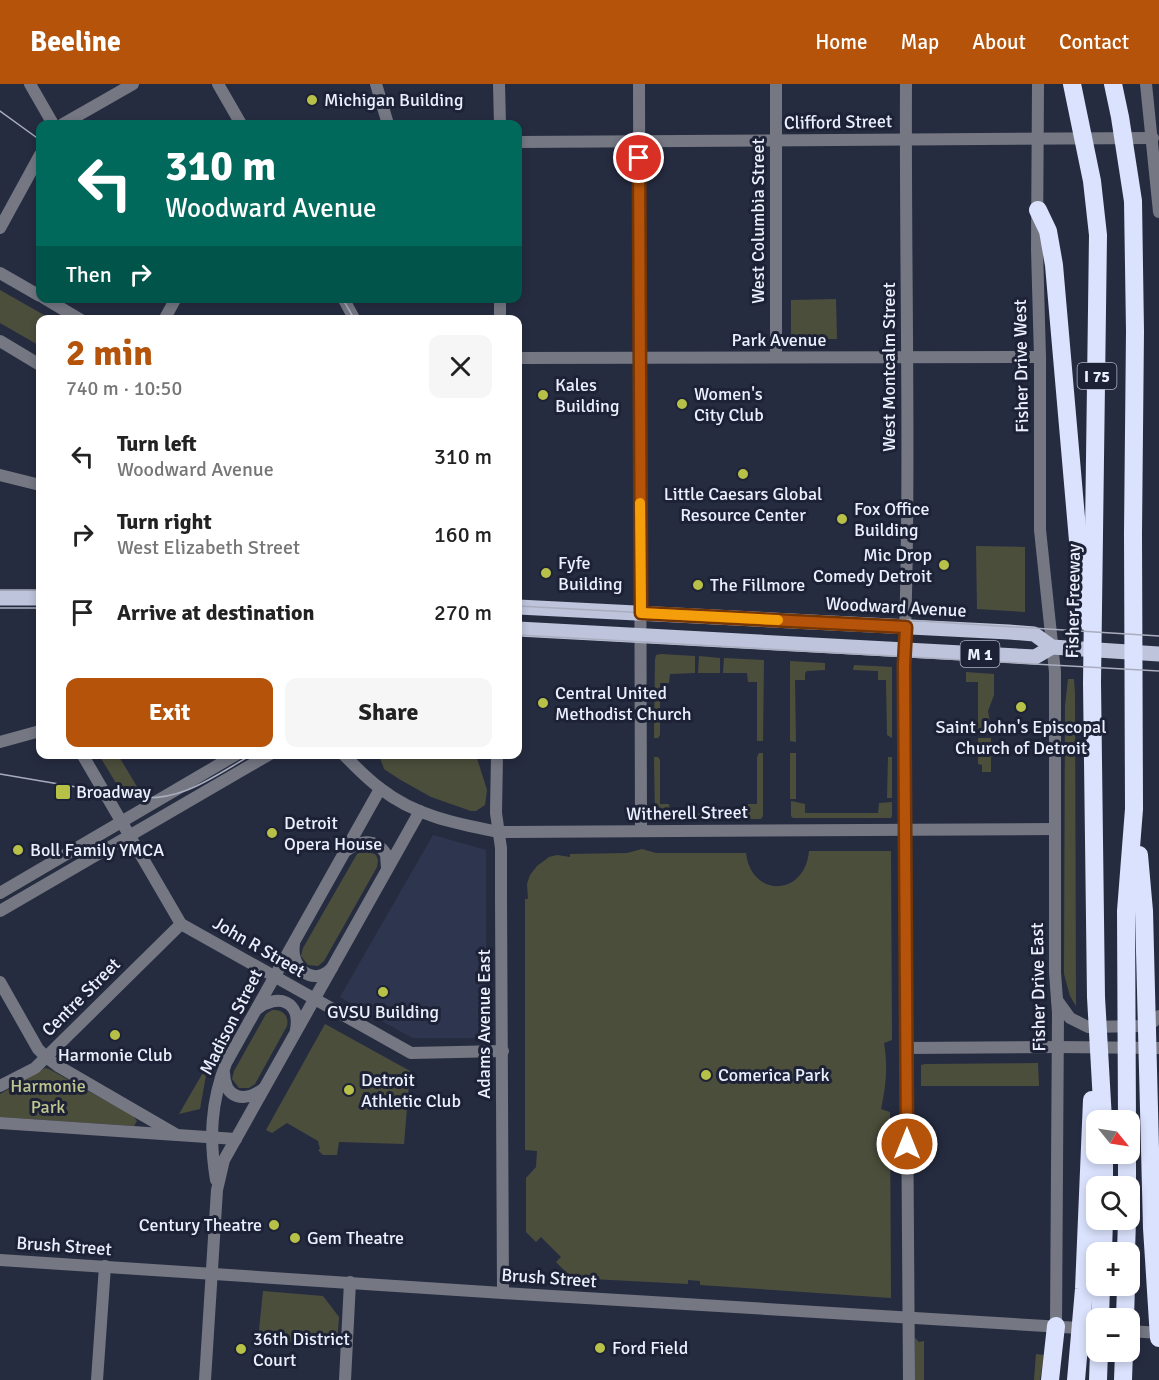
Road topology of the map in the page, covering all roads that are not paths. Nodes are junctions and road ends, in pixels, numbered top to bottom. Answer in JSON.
{"nodes":[{"id":1,"x":30,"y":84,"type":"edge"},
{"id":2,"x":133,"y":84,"type":"edge"},
{"id":3,"x":218,"y":84,"type":"edge"},
{"id":4,"x":376,"y":84,"type":"edge"},
{"id":5,"x":500,"y":84,"type":"edge"},
{"id":6,"x":639,"y":84,"type":"edge"},
{"id":7,"x":776,"y":84,"type":"edge"},
{"id":8,"x":906,"y":84,"type":"edge"},
{"id":9,"x":1038,"y":84,"type":"edge"},
{"id":10,"x":1072,"y":84,"type":"edge"},
{"id":11,"x":1113,"y":84,"type":"edge"},
{"id":12,"x":1124,"y":84,"type":"edge"},
{"id":13,"x":1146,"y":84,"type":"edge"},
{"id":14,"x":1120,"y":117,"type":"junction"},
{"id":15,"x":51,"y":120,"type":"edge"},
{"id":16,"x":70,"y":120,"type":"edge"},
{"id":17,"x":239,"y":120,"type":"edge"},
{"id":18,"x":386,"y":120,"type":"edge"},
{"id":19,"x":500,"y":120,"type":"edge"},
{"id":20,"x":1156,"y":138,"type":"edge"},
{"id":21,"x":906,"y":139,"type":"junction"},
{"id":22,"x":1044,"y":139,"type":"junction"},
{"id":23,"x":639,"y":140,"type":"junction"},
{"id":24,"x":776,"y":141,"type":"junction"},
{"id":25,"x":522,"y":142,"type":"edge"},
{"id":26,"x":36,"y":162,"type":"edge"},
{"id":27,"x":1038,"y":210,"type":"junction"},
{"id":28,"x":1159,"y":212,"type":"edge"},
{"id":29,"x":0,"y":228,"type":"edge"},
{"id":30,"x":0,"y":273,"type":"edge"},
{"id":31,"x":36,"y":294,"type":"edge"},
{"id":32,"x":52,"y":303,"type":"edge"},
{"id":33,"x":73,"y":315,"type":"edge"},
{"id":34,"x":0,"y":341,"type":"edge"},
{"id":35,"x":776,"y":357,"type":"junction"},
{"id":36,"x":908,"y":357,"type":"junction"},
{"id":37,"x":1040,"y":357,"type":"junction"},
{"id":38,"x":522,"y":358,"type":"edge"},
{"id":39,"x":639,"y":358,"type":"junction"},
{"id":40,"x":36,"y":363,"type":"edge"},
{"id":41,"x":0,"y":475,"type":"edge"},
{"id":42,"x":36,"y":483,"type":"edge"},
{"id":43,"x":0,"y":598,"type":"edge"},
{"id":44,"x":36,"y":598,"type":"edge"},
{"id":45,"x":522,"y":607,"type":"edge"},
{"id":46,"x":641,"y":613,"type":"junction"},
{"id":47,"x":906,"y":627,"type":"junction"},
{"id":48,"x":522,"y":629,"type":"edge"},
{"id":49,"x":640,"y":636,"type":"junction"},
{"id":50,"x":1052,"y":647,"type":"junction"},
{"id":51,"x":905,"y":650,"type":"junction"},
{"id":52,"x":1157,"y":653,"type":"edge"},
{"id":53,"x":1092,"y":683,"type":"junction"},
{"id":54,"x":36,"y":732,"type":"edge"},
{"id":55,"x":0,"y":742,"type":"edge"},
{"id":56,"x":85,"y":759,"type":"edge"},
{"id":57,"x":228,"y":759,"type":"edge"},
{"id":58,"x":262,"y":759,"type":"edge"},
{"id":59,"x":348,"y":759,"type":"edge"},
{"id":60,"x":497,"y":759,"type":"edge"},
{"id":61,"x":380,"y":789,"type":"junction"},
{"id":62,"x":1134,"y":809,"type":"junction"},
{"id":63,"x":420,"y":812,"type":"junction"},
{"id":64,"x":120,"y":822,"type":"junction"},
{"id":65,"x":1055,"y":829,"type":"junction"},
{"id":66,"x":905,"y":830,"type":"junction"},
{"id":67,"x":641,"y":831,"type":"junction"},
{"id":68,"x":499,"y":832,"type":"junction"},
{"id":69,"x":129,"y":838,"type":"junction"},
{"id":70,"x":345,"y":851,"type":"junction"},
{"id":71,"x":384,"y":874,"type":"junction"},
{"id":72,"x":0,"y":893,"type":"edge"},
{"id":73,"x":0,"y":911,"type":"edge"},
{"id":74,"x":181,"y":924,"type":"junction"},
{"id":75,"x":294,"y":940,"type":"junction"},
{"id":76,"x":333,"y":966,"type":"junction"},
{"id":77,"x":274,"y":976,"type":"junction"},
{"id":78,"x":0,"y":982,"type":"edge"},
{"id":79,"x":1096,"y":997,"type":"junction"},
{"id":80,"x":1057,"y":998,"type":"junction"},
{"id":81,"x":314,"y":999,"type":"junction"},
{"id":82,"x":252,"y":1014,"type":"junction"},
{"id":83,"x":1158,"y":1017,"type":"edge"},
{"id":84,"x":293,"y":1037,"type":"junction"},
{"id":85,"x":1058,"y":1047,"type":"junction"},
{"id":86,"x":907,"y":1048,"type":"junction"},
{"id":87,"x":1159,"y":1048,"type":"edge"},
{"id":88,"x":503,"y":1051,"type":"junction"},
{"id":89,"x":46,"y":1057,"type":"junction"},
{"id":90,"x":226,"y":1063,"type":"junction"},
{"id":91,"x":0,"y":1086,"type":"edge"},
{"id":92,"x":264,"y":1088,"type":"junction"},
{"id":93,"x":1102,"y":1110,"type":"edge"},
{"id":94,"x":1127,"y":1110,"type":"edge"},
{"id":95,"x":0,"y":1123,"type":"edge"},
{"id":96,"x":177,"y":1135,"type":"junction"},
{"id":97,"x":211,"y":1137,"type":"junction"},
{"id":98,"x":236,"y":1139,"type":"junction"},
{"id":99,"x":217,"y":1190,"type":"junction"},
{"id":100,"x":0,"y":1260,"type":"edge"},
{"id":101,"x":105,"y":1266,"type":"junction"},
{"id":102,"x":213,"y":1273,"type":"junction"},
{"id":103,"x":350,"y":1282,"type":"junction"},
{"id":104,"x":503,"y":1293,"type":"junction"},
{"id":105,"x":908,"y":1317,"type":"junction"},
{"id":106,"x":1060,"y":1327,"type":"junction"},
{"id":107,"x":1086,"y":1328,"type":"edge"},
{"id":108,"x":1140,"y":1332,"type":"edge"},
{"id":109,"x":1159,"y":1335,"type":"edge"},
{"id":110,"x":1099,"y":1362,"type":"edge"},
{"id":111,"x":1124,"y":1362,"type":"edge"},
{"id":112,"x":97,"y":1380,"type":"edge"},
{"id":113,"x":205,"y":1380,"type":"edge"},
{"id":114,"x":345,"y":1380,"type":"edge"},
{"id":115,"x":909,"y":1380,"type":"edge"},
{"id":116,"x":1050,"y":1380,"type":"edge"},
{"id":117,"x":1076,"y":1380,"type":"edge"},
{"id":118,"x":1098,"y":1380,"type":"edge"},
{"id":119,"x":1123,"y":1380,"type":"edge"}],
"edges":[{"from":1,"to":15,"type":"street"},
{"from":2,"to":16,"type":"street"},
{"from":3,"to":17,"type":"street"},
{"from":4,"to":18,"type":"street"},
{"from":5,"to":19,"type":"street"},
{"from":6,"to":23,"type":"street"},
{"from":7,"to":24,"type":"street","name":"West Columbia Street"},
{"from":8,"to":21,"type":"street","name":"West Montcalm Street"},
{"from":9,"to":22,"type":"street","name":"Fisher Drive West"},
{"from":10,"to":53,"type":"highway","name":"Fisher Freeway","number":"I 75"},
{"from":11,"to":14,"type":"highway","number":"I 75"},
{"from":12,"to":14,"type":"highway"},
{"from":13,"to":20,"type":"street"},
{"from":14,"to":62,"type":"highway","number":"I 75"},
{"from":20,"to":22,"type":"street","name":"Clifford Street"},
{"from":20,"to":28,"type":"street"},
{"from":21,"to":22,"type":"street","name":"Clifford Street"},
{"from":21,"to":24,"type":"street","name":"Clifford Street"},
{"from":21,"to":36,"type":"street","name":"West Montcalm Street"},
{"from":22,"to":27,"type":"street","name":"Fisher Drive West"},
{"from":23,"to":24,"type":"street","name":"Clifford Street"},
{"from":23,"to":25,"type":"street","name":"Clifford Street"},
{"from":23,"to":39,"type":"street"},
{"from":24,"to":35,"type":"street","name":"West Columbia Street"},
{"from":26,"to":29,"type":"street"},
{"from":27,"to":37,"type":"street","name":"Fisher Drive West"},
{"from":27,"to":53,"type":"highway"},
{"from":30,"to":31,"type":"street"},
{"from":32,"to":33,"type":"street"},
{"from":34,"to":40,"type":"street"},
{"from":35,"to":36,"type":"street","name":"Park Avenue"},
{"from":35,"to":39,"type":"street","name":"Park Avenue"},
{"from":36,"to":37,"type":"street","name":"Park Avenue"},
{"from":36,"to":47,"type":"street","name":"West Montcalm Street"},
{"from":37,"to":50,"type":"street","name":"Fisher Drive West"},
{"from":38,"to":39,"type":"street","name":"Park Avenue"},
{"from":39,"to":46,"type":"street"},
{"from":41,"to":42,"type":"street"},
{"from":43,"to":44,"type":"main road"},
{"from":45,"to":46,"type":"main road","name":"Woodward Avenue","number":"M 1"},
{"from":46,"to":47,"type":"main road","name":"Woodward Avenue","number":"M 1"},
{"from":46,"to":49,"type":"street"},
{"from":47,"to":50,"type":"main road","name":"Woodward Avenue","number":"M 1"},
{"from":47,"to":51,"type":"street","name":"West Montcalm Street"},
{"from":48,"to":49,"type":"main road","name":"Woodward Avenue","number":"M 1"},
{"from":49,"to":51,"type":"main road","name":"Woodward Avenue","number":"M 1"},
{"from":49,"to":67,"type":"street"},
{"from":50,"to":51,"type":"main road","name":"Woodward Avenue","number":"M 1"},
{"from":50,"to":52,"type":"main road","name":"Woodward Avenue","number":"M 1"},
{"from":50,"to":65,"type":"street","name":"Fisher Drive East"},
{"from":51,"to":66,"type":"street","name":"West Montcalm Street"},
{"from":53,"to":79,"type":"highway","name":"Fisher Freeway","number":"I 75"},
{"from":54,"to":55,"type":"street"},
{"from":56,"to":64,"type":"street","name":"John R Street"},
{"from":57,"to":64,"type":"street"},
{"from":58,"to":69,"type":"street"},
{"from":59,"to":61,"type":"street","name":"Witherell Street"},
{"from":60,"to":68,"type":"street","name":"Adams Avenue East"},
{"from":61,"to":63,"type":"street","name":"Witherell Street"},
{"from":61,"to":70,"type":"street","name":"Madison Street"},
{"from":62,"to":94,"type":"highway"},
{"from":62,"to":109,"type":"highway","number":"I 75"},
{"from":63,"to":68,"type":"street","name":"Witherell Street"},
{"from":63,"to":71,"type":"street","name":"Madison Street"},
{"from":64,"to":69,"type":"street","name":"John R Street"},
{"from":64,"to":72,"type":"street"},
{"from":65,"to":66,"type":"street","name":"Witherell Street"},
{"from":65,"to":80,"type":"street","name":"Fisher Drive East"},
{"from":66,"to":67,"type":"street","name":"Witherell Street"},
{"from":66,"to":86,"type":"street","name":"West Montcalm Street"},
{"from":67,"to":68,"type":"street","name":"Witherell Street"},
{"from":68,"to":88,"type":"street","name":"Adams Avenue East"},
{"from":69,"to":73,"type":"street"},
{"from":69,"to":74,"type":"street","name":"John R Street"},
{"from":70,"to":71,"type":"street"},
{"from":70,"to":75,"type":"street","name":"Madison Street"},
{"from":71,"to":76,"type":"street","name":"Madison Street"},
{"from":74,"to":77,"type":"street","name":"John R Street"},
{"from":74,"to":89,"type":"street","name":"Centre Street"},
{"from":75,"to":76,"type":"street"},
{"from":75,"to":77,"type":"street","name":"Madison Street"},
{"from":76,"to":81,"type":"street","name":"Madison Street"},
{"from":77,"to":81,"type":"street","name":"John R Street"},
{"from":77,"to":82,"type":"street","name":"Madison Street"},
{"from":78,"to":89,"type":"street"},
{"from":79,"to":93,"type":"highway","name":"Fisher Freeway"},
{"from":79,"to":117,"type":"highway","number":"I 75"},
{"from":80,"to":83,"type":"street"},
{"from":80,"to":85,"type":"street","name":"Fisher Drive East"},
{"from":81,"to":84,"type":"street","name":"Madison Street"},
{"from":81,"to":88,"type":"street","name":"John R Street"},
{"from":82,"to":84,"type":"street"},
{"from":82,"to":90,"type":"street","name":"Madison Street"},
{"from":84,"to":92,"type":"street","name":"Madison Street"},
{"from":85,"to":86,"type":"street"},
{"from":85,"to":87,"type":"street"},
{"from":85,"to":106,"type":"street","name":"Fisher Drive East"},
{"from":86,"to":105,"type":"street","name":"West Montcalm Street"},
{"from":88,"to":104,"type":"street","name":"Adams Avenue East"},
{"from":89,"to":91,"type":"street","name":"Centre Street"},
{"from":89,"to":96,"type":"street"},
{"from":90,"to":92,"type":"street"},
{"from":90,"to":97,"type":"street","name":"Madison Street"},
{"from":92,"to":98,"type":"street","name":"Madison Street"},
{"from":95,"to":96,"type":"street"},
{"from":96,"to":97,"type":"street"},
{"from":97,"to":98,"type":"street"},
{"from":97,"to":99,"type":"street","name":"Madison Street"},
{"from":98,"to":99,"type":"street","name":"Madison Street"},
{"from":99,"to":102,"type":"street","name":"Madison Street"},
{"from":100,"to":101,"type":"street","name":"Brush Street"},
{"from":101,"to":102,"type":"street","name":"Brush Street"},
{"from":101,"to":112,"type":"street"},
{"from":102,"to":103,"type":"street","name":"Brush Street"},
{"from":102,"to":113,"type":"street","name":"Madison Street"},
{"from":103,"to":104,"type":"street","name":"Brush Street"},
{"from":103,"to":114,"type":"street"},
{"from":104,"to":105,"type":"street","name":"Brush Street"},
{"from":105,"to":106,"type":"street","name":"Brush Street"},
{"from":105,"to":115,"type":"street","name":"West Montcalm Street"},
{"from":106,"to":107,"type":"street","name":"Brush Street"},
{"from":106,"to":116,"type":"highway"},
{"from":108,"to":109,"type":"street"},
{"from":110,"to":118,"type":"highway"},
{"from":111,"to":119,"type":"highway"}]}
